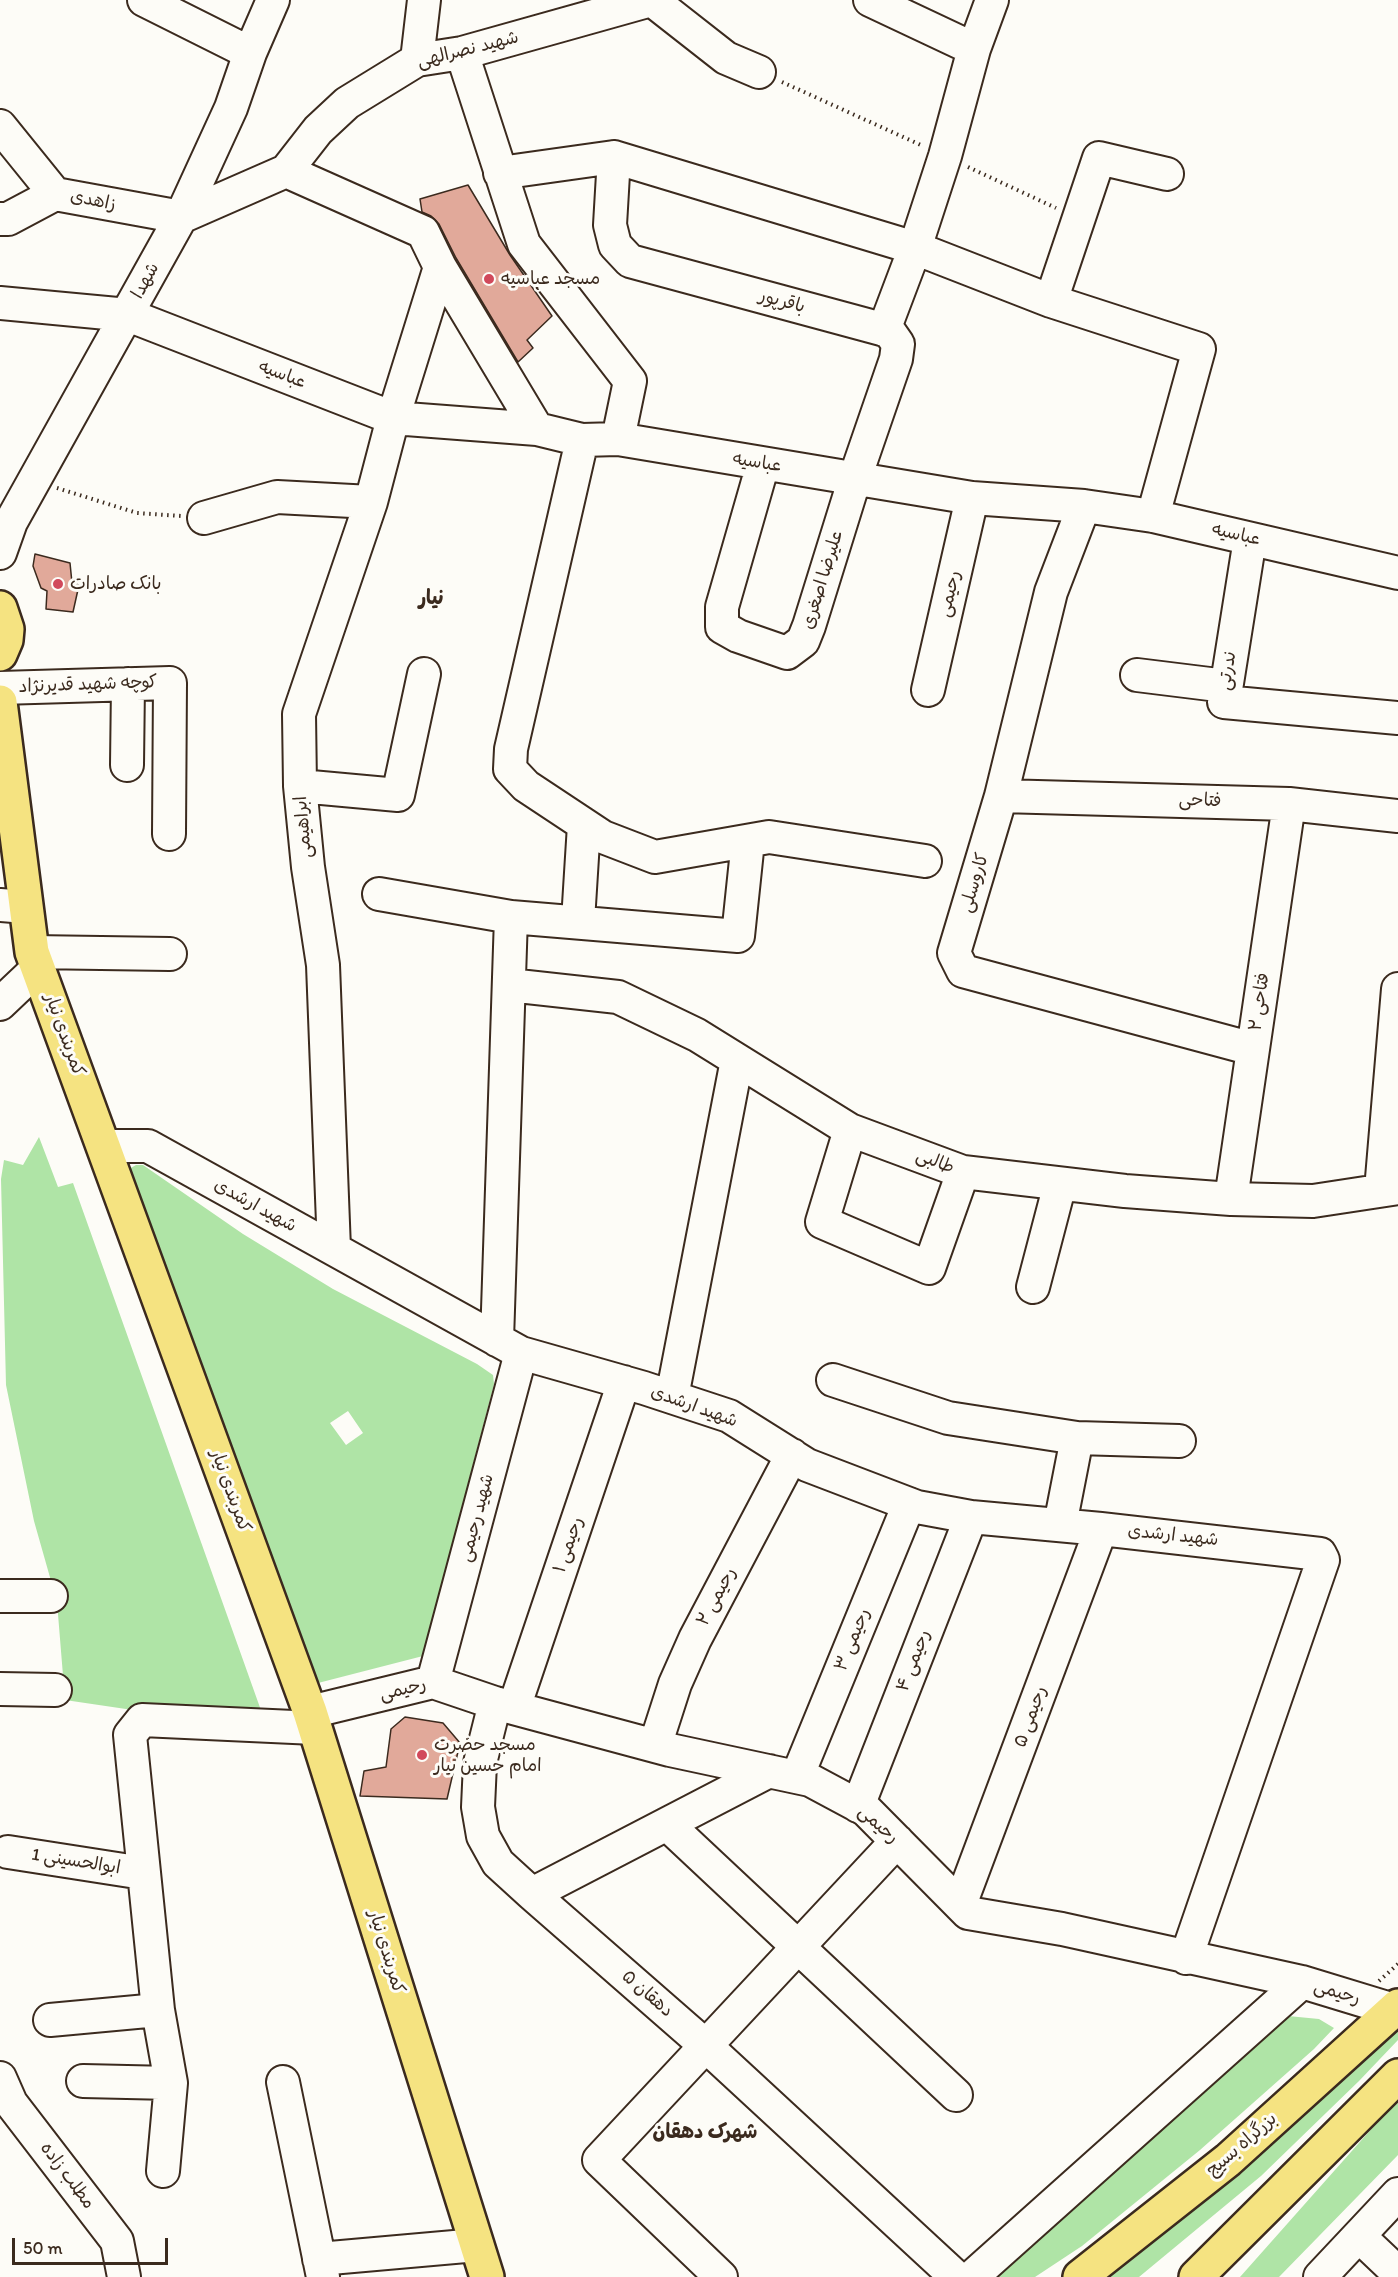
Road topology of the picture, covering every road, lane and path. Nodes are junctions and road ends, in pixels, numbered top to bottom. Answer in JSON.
{"nodes":[{"id":1,"x":144,"y":0,"type":"edge"},
{"id":2,"x":273,"y":0,"type":"edge"},
{"id":3,"x":424,"y":0,"type":"edge"},
{"id":4,"x":651,"y":0,"type":"edge"},
{"id":5,"x":870,"y":0,"type":"edge"},
{"id":6,"x":992,"y":0,"type":"edge"},
{"id":7,"x":974,"y":49,"type":"junction"},
{"id":8,"x":250,"y":52,"type":"junction"},
{"id":9,"x":462,"y":53,"type":"junction"},
{"id":10,"x":417,"y":60,"type":"junction"},
{"id":11,"x":759,"y":72,"type":"joint"},
{"id":12,"x":0,"y":126,"type":"edge"},
{"id":13,"x":945,"y":156,"type":"junction"},
{"id":14,"x":614,"y":158,"type":"junction"},
{"id":15,"x":286,"y":171,"type":"junction"},
{"id":16,"x":500,"y":173,"type":"junction"},
{"id":17,"x":1167,"y":174,"type":"dead end"},
{"id":18,"x":55,"y":194,"type":"junction"},
{"id":19,"x":181,"y":217,"type":"junction"},
{"id":20,"x":1078,"y":218,"type":"junction"},
{"id":21,"x":0,"y":219,"type":"edge"},
{"id":22,"x":915,"y":248,"type":"junction"},
{"id":23,"x":440,"y":267,"type":"junction"},
{"id":24,"x":1051,"y":301,"type":"junction"},
{"id":25,"x":0,"y":303,"type":"edge"},
{"id":26,"x":128,"y":315,"type":"junction"},
{"id":27,"x":884,"y":330,"type":"junction"},
{"id":28,"x":393,"y":418,"type":"junction"},
{"id":29,"x":537,"y":429,"type":"junction"},
{"id":30,"x":618,"y":439,"type":"junction"},
{"id":31,"x":582,"y":440,"type":"junction"},
{"id":32,"x":763,"y":464,"type":"junction"},
{"id":33,"x":855,"y":478,"type":"junction"},
{"id":34,"x":33,"y":480,"type":"junction"},
{"id":35,"x":972,"y":498,"type":"junction"},
{"id":36,"x":371,"y":502,"type":"junction"},
{"id":37,"x":1084,"y":506,"type":"junction"},
{"id":38,"x":1153,"y":516,"type":"junction"},
{"id":39,"x":204,"y":518,"type":"joint"},
{"id":40,"x":1250,"y":538,"type":"junction"},
{"id":41,"x":0,"y":553,"type":"edge"},
{"id":42,"x":1398,"y":573,"type":"edge"},
{"id":43,"x":0,"y":608,"type":"edge"},
{"id":44,"x":0,"y":654,"type":"edge"},
{"id":45,"x":424,"y":674,"type":"dead end"},
{"id":46,"x":1137,"y":675,"type":"dead end"},
{"id":47,"x":128,"y":684,"type":"junction"},
{"id":48,"x":1226,"y":686,"type":"junction"},
{"id":49,"x":0,"y":688,"type":"edge"},
{"id":50,"x":928,"y":690,"type":"dead end"},
{"id":51,"x":0,"y":702,"type":"edge"},
{"id":52,"x":1398,"y":718,"type":"edge"},
{"id":53,"x":128,"y":765,"type":"dead end"},
{"id":54,"x":300,"y":786,"type":"junction"},
{"id":55,"x":1001,"y":796,"type":"junction"},
{"id":56,"x":6,"y":799,"type":"edge"},
{"id":57,"x":1289,"y":804,"type":"junction"},
{"id":58,"x":1398,"y":816,"type":"edge"},
{"id":59,"x":584,"y":825,"type":"junction"},
{"id":60,"x":169,"y":834,"type":"dead end"},
{"id":61,"x":748,"y":841,"type":"junction"},
{"id":62,"x":925,"y":861,"type":"dead end"},
{"id":63,"x":380,"y":894,"type":"dead end"},
{"id":64,"x":13,"y":906,"type":"edge"},
{"id":65,"x":511,"y":917,"type":"junction"},
{"id":66,"x":578,"y":921,"type":"junction"},
{"id":67,"x":170,"y":954,"type":"dead end"},
{"id":68,"x":36,"y":960,"type":"junction"},
{"id":69,"x":509,"y":985,"type":"junction"},
{"id":70,"x":1398,"y":989,"type":"edge"},
{"id":71,"x":0,"y":1004,"type":"edge"},
{"id":72,"x":1253,"y":1049,"type":"junction"},
{"id":73,"x":737,"y":1060,"type":"junction"},
{"id":74,"x":850,"y":1130,"type":"junction"},
{"id":75,"x":105,"y":1146,"type":"junction"},
{"id":76,"x":963,"y":1172,"type":"junction"},
{"id":77,"x":1060,"y":1184,"type":"junction"},
{"id":78,"x":1389,"y":1189,"type":"edge"},
{"id":79,"x":1231,"y":1199,"type":"junction"},
{"id":80,"x":334,"y":1249,"type":"junction"},
{"id":81,"x":1033,"y":1287,"type":"dead end"},
{"id":82,"x":509,"y":1347,"type":"junction"},
{"id":83,"x":833,"y":1380,"type":"dead end"},
{"id":84,"x":624,"y":1382,"type":"junction"},
{"id":85,"x":672,"y":1397,"type":"junction"},
{"id":86,"x":1077,"y":1438,"type":"junction"},
{"id":87,"x":1179,"y":1441,"type":"dead end"},
{"id":88,"x":792,"y":1455,"type":"junction"},
{"id":89,"x":909,"y":1504,"type":"junction"},
{"id":90,"x":971,"y":1517,"type":"junction"},
{"id":91,"x":1060,"y":1525,"type":"junction"},
{"id":92,"x":1101,"y":1529,"type":"junction"},
{"id":93,"x":0,"y":1596,"type":"edge"},
{"id":94,"x":51,"y":1596,"type":"dead end"},
{"id":95,"x":433,"y":1682,"type":"junction"},
{"id":96,"x":0,"y":1689,"type":"edge"},
{"id":97,"x":55,"y":1690,"type":"dead end"},
{"id":98,"x":504,"y":1706,"type":"junction"},
{"id":99,"x":313,"y":1720,"type":"junction"},
{"id":100,"x":655,"y":1746,"type":"junction"},
{"id":101,"x":783,"y":1774,"type":"junction"},
{"id":102,"x":858,"y":1806,"type":"junction"},
{"id":103,"x":668,"y":1825,"type":"junction"},
{"id":104,"x":897,"y":1841,"type":"junction"},
{"id":105,"x":8,"y":1852,"type":"dead end"},
{"id":106,"x":143,"y":1873,"type":"junction"},
{"id":107,"x":532,"y":1894,"type":"junction"},
{"id":108,"x":960,"y":1905,"type":"junction"},
{"id":109,"x":799,"y":1947,"type":"junction"},
{"id":110,"x":1186,"y":1958,"type":"junction"},
{"id":111,"x":1302,"y":1982,"type":"junction"},
{"id":112,"x":1396,"y":2008,"type":"edge"},
{"id":113,"x":158,"y":2010,"type":"junction"},
{"id":114,"x":50,"y":2020,"type":"dead end"},
{"id":115,"x":706,"y":2046,"type":"junction"},
{"id":116,"x":1398,"y":2076,"type":"edge"},
{"id":117,"x":0,"y":2078,"type":"edge"},
{"id":118,"x":84,"y":2081,"type":"dead end"},
{"id":119,"x":283,"y":2082,"type":"dead end"},
{"id":120,"x":171,"y":2083,"type":"junction"},
{"id":121,"x":956,"y":2095,"type":"dead end"},
{"id":122,"x":163,"y":2171,"type":"dead end"},
{"id":123,"x":1398,"y":2194,"type":"edge"},
{"id":124,"x":1359,"y":2236,"type":"junction"},
{"id":125,"x":477,"y":2245,"type":"junction"},
{"id":126,"x":321,"y":2268,"type":"edge"},
{"id":127,"x":1398,"y":2273,"type":"edge"},
{"id":128,"x":124,"y":2277,"type":"edge"},
{"id":129,"x":487,"y":2277,"type":"edge"},
{"id":130,"x":721,"y":2277,"type":"edge"},
{"id":131,"x":956,"y":2277,"type":"edge"},
{"id":132,"x":972,"y":2277,"type":"edge"},
{"id":133,"x":1080,"y":2277,"type":"edge"},
{"id":134,"x":1196,"y":2277,"type":"edge"},
{"id":135,"x":1320,"y":2277,"type":"edge"}],
"edges":[{"from":1,"to":8,"type":"street"},
{"from":2,"to":8,"type":"street","name":"شهدا"},
{"from":3,"to":10,"type":"street"},
{"from":4,"to":9,"type":"street","name":"شهید نصرالهی"},
{"from":4,"to":11,"type":"street"},
{"from":5,"to":7,"type":"street"},
{"from":6,"to":7,"type":"street"},
{"from":7,"to":13,"type":"street"},
{"from":8,"to":19,"type":"street","name":"شهدا"},
{"from":9,"to":10,"type":"street","name":"شهید نصرالهی"},
{"from":9,"to":16,"type":"street"},
{"from":10,"to":15,"type":"street","name":"شهید نصرالهی"},
{"from":11,"to":13,"type":"path"},
{"from":12,"to":18,"type":"street","name":"زاهدی"},
{"from":13,"to":20,"type":"path"},
{"from":13,"to":22,"type":"street"},
{"from":14,"to":16,"type":"street"},
{"from":14,"to":22,"type":"street"},
{"from":14,"to":27,"type":"street","name":"باقرپور"},
{"from":15,"to":19,"type":"street"},
{"from":15,"to":23,"type":"street"},
{"from":16,"to":30,"type":"street"},
{"from":17,"to":20,"type":"street"},
{"from":18,"to":19,"type":"street","name":"زاهدی"},
{"from":18,"to":21,"type":"street"},
{"from":19,"to":26,"type":"street","name":"شهدا"},
{"from":20,"to":24,"type":"street"},
{"from":22,"to":24,"type":"street"},
{"from":22,"to":27,"type":"street"},
{"from":23,"to":28,"type":"street","name":"ابراهیمی"},
{"from":23,"to":29,"type":"street"},
{"from":24,"to":38,"type":"street"},
{"from":25,"to":26,"type":"street","name":"عباسیه"},
{"from":26,"to":28,"type":"street","name":"عباسیه"},
{"from":26,"to":34,"type":"street","name":"شهدا"},
{"from":27,"to":33,"type":"street"},
{"from":28,"to":29,"type":"street","name":"عباسیه"},
{"from":28,"to":36,"type":"street","name":"ابراهیمی"},
{"from":29,"to":31,"type":"street","name":"عباسیه"},
{"from":30,"to":31,"type":"street","name":"عباسیه"},
{"from":30,"to":32,"type":"street","name":"عباسیه"},
{"from":31,"to":59,"type":"street"},
{"from":32,"to":33,"type":"street","name":"عباسیه"},
{"from":32,"to":33,"type":"street","name":"علیرضا اصغری"},
{"from":33,"to":35,"type":"street","name":"عباسیه"},
{"from":34,"to":39,"type":"path"},
{"from":34,"to":41,"type":"street","name":"شهدا"},
{"from":35,"to":37,"type":"street","name":"عباسیه"},
{"from":35,"to":50,"type":"street","name":"رحیمی"},
{"from":36,"to":39,"type":"street"},
{"from":36,"to":54,"type":"street","name":"ابراهیمی"},
{"from":37,"to":38,"type":"street","name":"عباسیه"},
{"from":37,"to":55,"type":"street","name":"کاروسلی"},
{"from":38,"to":40,"type":"street","name":"عباسیه"},
{"from":40,"to":42,"type":"street","name":"عباسیه"},
{"from":40,"to":48,"type":"street","name":"ندرتی"},
{"from":43,"to":44,"type":"main road"},
{"from":45,"to":54,"type":"street"},
{"from":46,"to":48,"type":"street"},
{"from":47,"to":49,"type":"street","name":"کوچه شهید قدیرنژاد"},
{"from":47,"to":53,"type":"street"},
{"from":47,"to":60,"type":"street","name":"کوچه شهید قدیرنژاد"},
{"from":48,"to":52,"type":"street","name":"ندرتی"},
{"from":51,"to":56,"type":"main road","name":"کمربندی نیار"},
{"from":54,"to":80,"type":"street","name":"ابراهیمی"},
{"from":55,"to":57,"type":"street","name":"فتاحی"},
{"from":55,"to":72,"type":"street","name":"کاروسلی"},
{"from":56,"to":64,"type":"main road","name":"کمربندی نیار"},
{"from":57,"to":58,"type":"street","name":"فتاحی"},
{"from":57,"to":72,"type":"street","name":"فتاحی ۲"},
{"from":59,"to":61,"type":"street"},
{"from":59,"to":66,"type":"street"},
{"from":61,"to":62,"type":"street"},
{"from":61,"to":66,"type":"street"},
{"from":63,"to":65,"type":"street"},
{"from":64,"to":68,"type":"main road","name":"کمربندی نیار"},
{"from":65,"to":66,"type":"street"},
{"from":65,"to":69,"type":"street","name":"شهید رحیمی"},
{"from":67,"to":68,"type":"street"},
{"from":68,"to":71,"type":"street"},
{"from":68,"to":75,"type":"main road","name":"کمربندی نیار"},
{"from":69,"to":73,"type":"street","name":"طالبی"},
{"from":69,"to":82,"type":"street","name":"شهید رحیمی"},
{"from":70,"to":78,"type":"street"},
{"from":72,"to":79,"type":"street","name":"فتاحی ۲"},
{"from":73,"to":74,"type":"street","name":"طالبی"},
{"from":73,"to":85,"type":"street"},
{"from":74,"to":76,"type":"street","name":"طالبی"},
{"from":74,"to":76,"type":"street"},
{"from":75,"to":80,"type":"street","name":"شهید ارشدی"},
{"from":75,"to":99,"type":"main road","name":"کمربندی نیار"},
{"from":76,"to":77,"type":"street","name":"طالبی"},
{"from":77,"to":79,"type":"street","name":"طالبی"},
{"from":77,"to":81,"type":"street"},
{"from":78,"to":79,"type":"street","name":"طالبی"},
{"from":80,"to":82,"type":"street","name":"شهید ارشدی"},
{"from":82,"to":84,"type":"street","name":"شهید ارشدی"},
{"from":82,"to":95,"type":"street","name":"شهید رحیمی"},
{"from":83,"to":86,"type":"street"},
{"from":84,"to":85,"type":"street","name":"شهید ارشدی"},
{"from":84,"to":98,"type":"street","name":"رحیمی ۱"},
{"from":85,"to":88,"type":"street","name":"شهید ارشدی"},
{"from":86,"to":87,"type":"street"},
{"from":86,"to":91,"type":"street"},
{"from":88,"to":89,"type":"street","name":"شهید ارشدی"},
{"from":88,"to":100,"type":"street","name":"رحیمی ۲"},
{"from":89,"to":90,"type":"street","name":"شهید ارشدی"},
{"from":89,"to":101,"type":"street","name":"رحیمی ۳"},
{"from":90,"to":91,"type":"street","name":"شهید ارشدی"},
{"from":90,"to":102,"type":"street","name":"رحیمی ۴"},
{"from":91,"to":92,"type":"street","name":"شهید ارشدی"},
{"from":92,"to":108,"type":"street","name":"رحیمی ۵"},
{"from":92,"to":110,"type":"street","name":"شهید ارشدی"},
{"from":93,"to":94,"type":"street"},
{"from":95,"to":98,"type":"street","name":"رحیمی"},
{"from":95,"to":99,"type":"street","name":"رحیمی"},
{"from":96,"to":97,"type":"street"},
{"from":98,"to":100,"type":"street","name":"رحیمی"},
{"from":98,"to":107,"type":"street","name":"رحیمی ۱"},
{"from":99,"to":106,"type":"street","name":"رحیمی"},
{"from":99,"to":125,"type":"main road","name":"کمربندی نیار"},
{"from":100,"to":101,"type":"street","name":"رحیمی"},
{"from":101,"to":102,"type":"street","name":"رحیمی"},
{"from":101,"to":103,"type":"street"},
{"from":102,"to":104,"type":"street","name":"رحیمی"},
{"from":103,"to":107,"type":"street"},
{"from":103,"to":109,"type":"street"},
{"from":104,"to":108,"type":"street","name":"رحیمی"},
{"from":104,"to":109,"type":"street"},
{"from":105,"to":106,"type":"street","name":"ابوالحسینی 1"},
{"from":106,"to":113,"type":"street"},
{"from":107,"to":115,"type":"street","name":"دهقان ۵"},
{"from":108,"to":110,"type":"street","name":"رحیمی"},
{"from":109,"to":115,"type":"street"},
{"from":109,"to":121,"type":"street"},
{"from":110,"to":111,"type":"street","name":"رحیمی"},
{"from":111,"to":112,"type":"street","name":"رحیمی"},
{"from":111,"to":132,"type":"street"},
{"from":112,"to":133,"type":"main road","name":"بزرگراه بسیج"},
{"from":113,"to":114,"type":"street"},
{"from":113,"to":120,"type":"street"},
{"from":115,"to":130,"type":"street"},
{"from":115,"to":131,"type":"street","name":"دهقان ۵"},
{"from":116,"to":134,"type":"main road"},
{"from":117,"to":128,"type":"street","name":"مطلب زاده"},
{"from":118,"to":120,"type":"street"},
{"from":119,"to":126,"type":"street"},
{"from":120,"to":122,"type":"street"},
{"from":123,"to":124,"type":"street"},
{"from":124,"to":127,"type":"street"},
{"from":124,"to":135,"type":"street"},
{"from":125,"to":126,"type":"street"},
{"from":125,"to":129,"type":"main road","name":"کمربندی نیار"}]}
